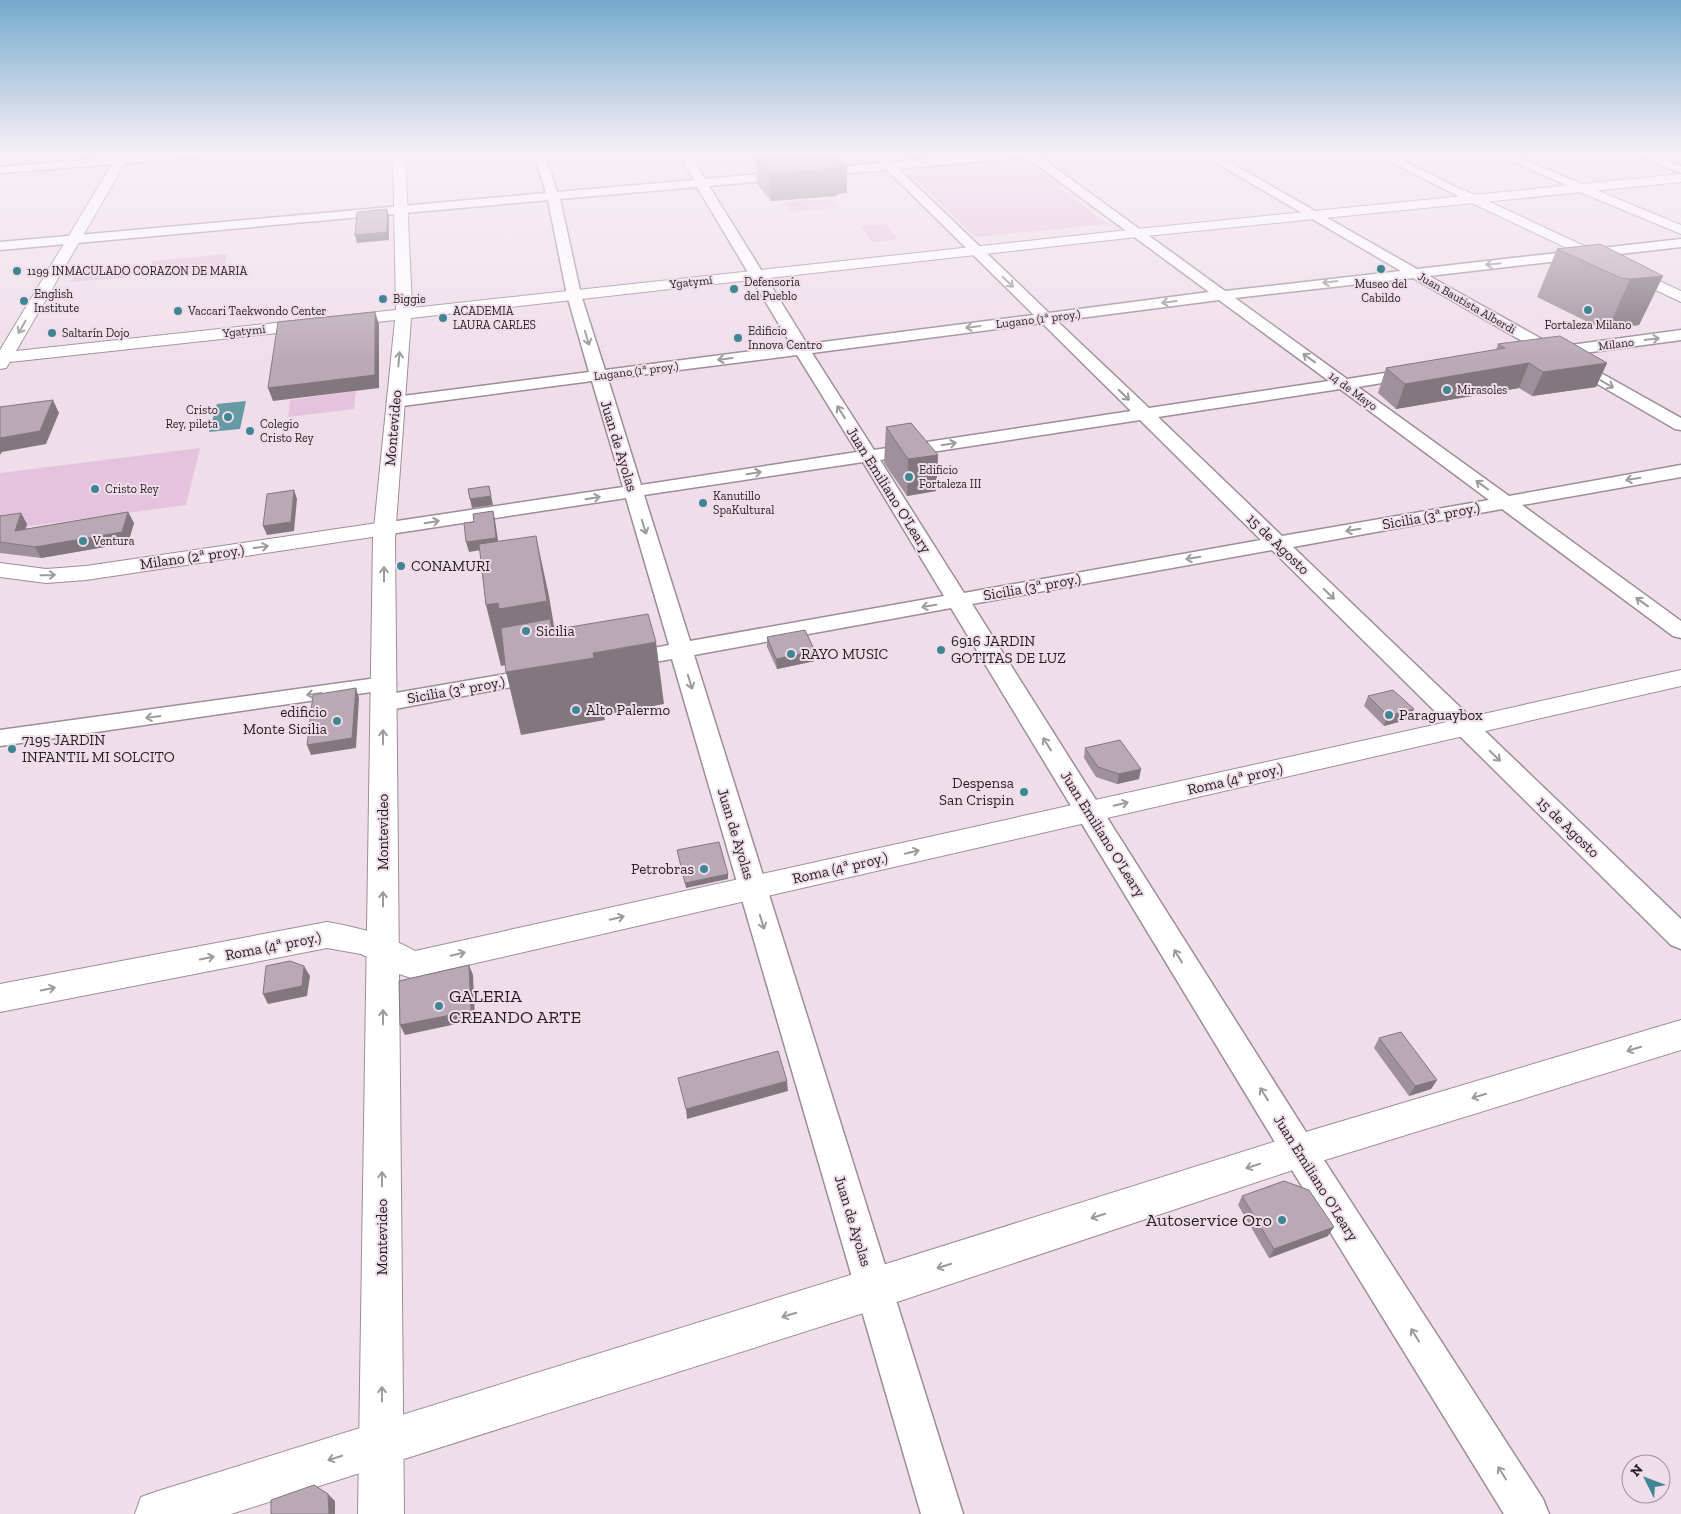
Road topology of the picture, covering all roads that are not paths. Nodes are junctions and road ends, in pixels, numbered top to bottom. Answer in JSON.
{"nodes":[{"id":1,"x":83,"y":222,"type":"edge"},
{"id":2,"x":273,"y":222,"type":"edge"},
{"id":3,"x":401,"y":222,"type":"edge"},
{"id":4,"x":558,"y":222,"type":"edge"},
{"id":5,"x":724,"y":222,"type":"edge"},
{"id":6,"x":947,"y":222,"type":"edge"},
{"id":7,"x":1122,"y":222,"type":"edge"},
{"id":8,"x":1218,"y":222,"type":"edge"},
{"id":9,"x":1322,"y":222,"type":"edge"},
{"id":10,"x":1521,"y":222,"type":"edge"},
{"id":11,"x":1661,"y":222,"type":"edge"},
{"id":12,"x":1133,"y":230,"type":"junction"},
{"id":13,"x":1681,"y":230,"type":"edge"},
{"id":14,"x":72,"y":240,"type":"junction"},
{"id":15,"x":1681,"y":243,"type":"edge"},
{"id":16,"x":0,"y":246,"type":"edge"},
{"id":17,"x":974,"y":248,"type":"junction"},
{"id":18,"x":1588,"y":253,"type":"junction"},
{"id":19,"x":754,"y":272,"type":"junction"},
{"id":20,"x":1413,"y":272,"type":"junction"},
{"id":21,"x":573,"y":291,"type":"junction"},
{"id":22,"x":1223,"y":295,"type":"junction"},
{"id":23,"x":1681,"y":297,"type":"edge"},
{"id":24,"x":403,"y":309,"type":"junction"},
{"id":25,"x":1046,"y":318,"type":"junction"},
{"id":26,"x":1681,"y":335,"type":"edge"},
{"id":27,"x":802,"y":349,"type":"junction"},
{"id":28,"x":1552,"y":352,"type":"junction"},
{"id":29,"x":3,"y":355,"type":"edge"},
{"id":30,"x":1524,"y":356,"type":"edge"},
{"id":31,"x":1429,"y":371,"type":"edge"},
{"id":32,"x":598,"y":376,"type":"junction"},
{"id":33,"x":1344,"y":384,"type":"junction"},
{"id":34,"x":395,"y":402,"type":"junction"},
{"id":35,"x":1144,"y":414,"type":"junction"},
{"id":36,"x":1681,"y":426,"type":"edge"},
{"id":37,"x":868,"y":456,"type":"junction"},
{"id":38,"x":1681,"y":471,"type":"edge"},
{"id":39,"x":633,"y":492,"type":"junction"},
{"id":40,"x":1506,"y":502,"type":"junction"},
{"id":41,"x":384,"y":529,"type":"junction"},
{"id":42,"x":1277,"y":543,"type":"junction"},
{"id":43,"x":0,"y":570,"type":"edge"},
{"id":44,"x":958,"y":601,"type":"junction"},
{"id":45,"x":1681,"y":630,"type":"edge"},
{"id":46,"x":681,"y":650,"type":"junction"},
{"id":47,"x":603,"y":664,"type":"edge"},
{"id":48,"x":564,"y":671,"type":"edge"},
{"id":49,"x":1681,"y":678,"type":"edge"},
{"id":50,"x":384,"y":693,"type":"junction"},
{"id":51,"x":1465,"y":727,"type":"junction"},
{"id":52,"x":0,"y":738,"type":"edge"},
{"id":53,"x":1089,"y":812,"type":"junction"},
{"id":54,"x":752,"y":888,"type":"junction"},
{"id":55,"x":1681,"y":937,"type":"edge"},
{"id":56,"x":383,"y":948,"type":"junction"},
{"id":57,"x":0,"y":998,"type":"edge"},
{"id":58,"x":1681,"y":1035,"type":"edge"},
{"id":59,"x":1299,"y":1151,"type":"junction"},
{"id":60,"x":873,"y":1289,"type":"junction"},
{"id":61,"x":382,"y":1443,"type":"junction"},
{"id":62,"x":158,"y":1514,"type":"edge"},
{"id":63,"x":381,"y":1514,"type":"edge"},
{"id":64,"x":942,"y":1514,"type":"edge"},
{"id":65,"x":1528,"y":1514,"type":"edge"}],
"edges":[{"from":1,"to":14,"type":"main road"},
{"from":2,"to":14,"type":"street"},
{"from":3,"to":24,"type":"main road","name":"Montevideo"},
{"from":4,"to":21,"type":"street","name":"Juan de Ayolas"},
{"from":5,"to":19,"type":"street","name":"Juan Emiliano O'Leary"},
{"from":6,"to":17,"type":"street","name":"15 de Agosto"},
{"from":7,"to":12,"type":"street","name":"14 de Mayo"},
{"from":8,"to":12,"type":"main road","name":"Ygatymí"},
{"from":9,"to":20,"type":"street","name":"Juan Bautista Alberdi"},
{"from":10,"to":18,"type":"main road"},
{"from":11,"to":13,"type":"main road"},
{"from":12,"to":17,"type":"main road","name":"Ygatymí"},
{"from":12,"to":22,"type":"street","name":"14 de Mayo"},
{"from":14,"to":16,"type":"street"},
{"from":14,"to":29,"type":"main road","one_way":true},
{"from":15,"to":18,"type":"street","name":"Lugano (1ª proy.)"},
{"from":17,"to":19,"type":"main road","name":"Ygatymí"},
{"from":17,"to":25,"type":"street","name":"15 de Agosto","one_way":true},
{"from":18,"to":20,"type":"street","name":"Lugano (1ª proy.)","one_way":true},
{"from":18,"to":23,"type":"main road"},
{"from":19,"to":21,"type":"main road","name":"Ygatymí"},
{"from":19,"to":27,"type":"street","name":"Juan Emiliano O'Leary"},
{"from":20,"to":22,"type":"street","name":"Lugano (1ª proy.)","one_way":true},
{"from":20,"to":28,"type":"street","name":"Juan Bautista Alberdi"},
{"from":21,"to":24,"type":"main road","name":"Ygatymí"},
{"from":21,"to":32,"type":"street","name":"Juan de Ayolas","one_way":true},
{"from":22,"to":25,"type":"street","name":"Lugano (1ª proy.)","one_way":true},
{"from":33,"to":22,"type":"street","name":"14 de Mayo","one_way":true},
{"from":24,"to":29,"type":"main road","name":"Ygatymí"},
{"from":34,"to":24,"type":"main road","name":"Montevideo","one_way":true},
{"from":25,"to":27,"type":"street","name":"Lugano (1ª proy.)","one_way":true},
{"from":25,"to":35,"type":"street","name":"15 de Agosto","one_way":true},
{"from":28,"to":26,"type":"street","name":"Milano","one_way":true},
{"from":27,"to":32,"type":"street","name":"Lugano (1ª proy.)","one_way":true},
{"from":37,"to":27,"type":"street","name":"Juan Emiliano O'Leary","one_way":true},
{"from":28,"to":30,"type":"street","name":"Milano"},
{"from":28,"to":36,"type":"street","name":"Juan Bautista Alberdi","one_way":true},
{"from":31,"to":33,"type":"street"},
{"from":32,"to":34,"type":"street","name":"Lugano (1ª proy.)"},
{"from":32,"to":39,"type":"street","name":"Juan de Ayolas"},
{"from":33,"to":35,"type":"street"},
{"from":40,"to":33,"type":"street","name":"14 de Mayo","one_way":true},
{"from":34,"to":41,"type":"main road","name":"Montevideo"},
{"from":37,"to":35,"type":"street","one_way":true},
{"from":35,"to":42,"type":"street","name":"15 de Agosto"},
{"from":39,"to":37,"type":"street","one_way":true},
{"from":37,"to":44,"type":"street","name":"Juan Emiliano O'Leary"},
{"from":38,"to":40,"type":"street","name":"Sicilia (3ª proy.)","one_way":true},
{"from":41,"to":39,"type":"street","one_way":true},
{"from":39,"to":46,"type":"street","name":"Juan de Ayolas","one_way":true},
{"from":40,"to":42,"type":"street","name":"Sicilia (3ª proy.)","one_way":true},
{"from":45,"to":40,"type":"street","name":"14 de Mayo","one_way":true},
{"from":43,"to":41,"type":"main road","name":"Milano (2ª proy.)","one_way":true},
{"from":50,"to":41,"type":"main road","name":"Montevideo","one_way":true},
{"from":42,"to":44,"type":"street","name":"Sicilia (3ª proy.)","one_way":true},
{"from":42,"to":51,"type":"street","name":"15 de Agosto","one_way":true},
{"from":44,"to":46,"type":"street","name":"Sicilia (3ª proy.)","one_way":true},
{"from":53,"to":44,"type":"street","name":"Juan Emiliano O'Leary","one_way":true},
{"from":46,"to":47,"type":"street","name":"Sicilia (3ª proy.)"},
{"from":46,"to":54,"type":"street","name":"Juan de Ayolas","one_way":true},
{"from":48,"to":50,"type":"street","name":"Sicilia (3ª proy.)"},
{"from":49,"to":51,"type":"main road","name":"Roma (4ª proy.)"},
{"from":50,"to":52,"type":"street","name":"Sicilia (3ª proy.)","one_way":true},
{"from":56,"to":50,"type":"main road","name":"Montevideo","one_way":true},
{"from":53,"to":51,"type":"main road","name":"Roma (4ª proy.)","one_way":true},
{"from":51,"to":55,"type":"street","name":"15 de Agosto","one_way":true},
{"from":54,"to":53,"type":"main road","name":"Roma (4ª proy.)","one_way":true},
{"from":59,"to":53,"type":"street","name":"Juan Emiliano O'Leary","one_way":true},
{"from":56,"to":54,"type":"main road","name":"Roma (4ª proy.)","one_way":true},
{"from":54,"to":60,"type":"street","name":"Juan de Ayolas","one_way":true},
{"from":57,"to":56,"type":"main road","name":"Roma (4ª proy.)","one_way":true},
{"from":61,"to":56,"type":"main road","name":"Montevideo","one_way":true},
{"from":58,"to":59,"type":"main road","one_way":true},
{"from":59,"to":60,"type":"main road","one_way":true},
{"from":65,"to":59,"type":"street","name":"Juan Emiliano O'Leary","one_way":true},
{"from":60,"to":61,"type":"main road","one_way":true},
{"from":60,"to":64,"type":"street","name":"Juan de Ayolas"},
{"from":61,"to":62,"type":"main road","one_way":true},
{"from":61,"to":63,"type":"main road","name":"Montevideo"}]}
